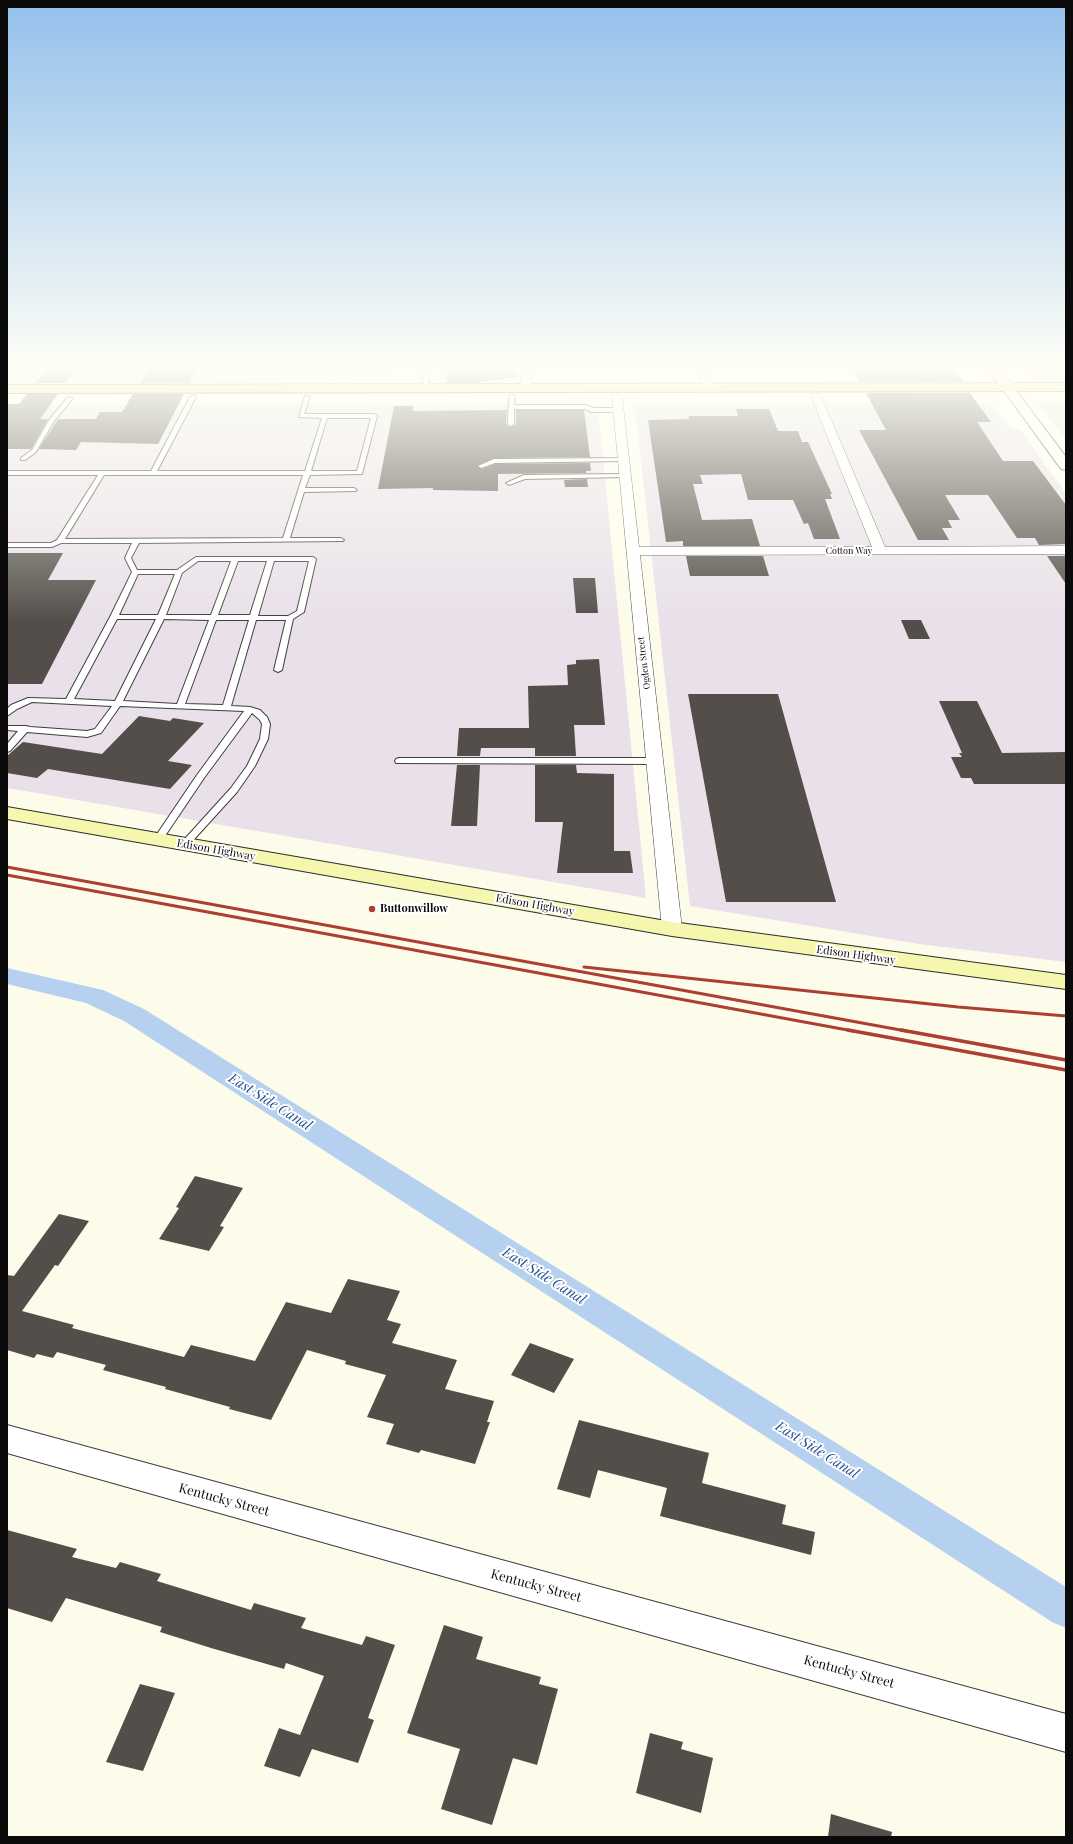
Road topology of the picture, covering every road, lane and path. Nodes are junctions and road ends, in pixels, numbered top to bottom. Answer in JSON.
{"nodes":[{"id":1,"x":34,"y":451,"type":"edge"},
{"id":2,"x":165,"y":451,"type":"edge"},
{"id":3,"x":314,"y":451,"type":"edge"},
{"id":4,"x":365,"y":451,"type":"edge"},
{"id":5,"x":622,"y":451,"type":"edge"},
{"id":6,"x":839,"y":451,"type":"edge"},
{"id":7,"x":1055,"y":451,"type":"edge"},
{"id":8,"x":23,"y":459,"type":"dead end"},
{"id":9,"x":623,"y":460,"type":"junction"},
{"id":10,"x":481,"y":466,"type":"dead end"},
{"id":11,"x":1066,"y":466,"type":"edge"},
{"id":12,"x":7,"y":473,"type":"edge"},
{"id":13,"x":102,"y":473,"type":"junction"},
{"id":14,"x":153,"y":473,"type":"junction"},
{"id":15,"x":306,"y":474,"type":"junction"},
{"id":16,"x":625,"y":476,"type":"junction"},
{"id":17,"x":509,"y":483,"type":"dead end"},
{"id":18,"x":301,"y":490,"type":"junction"},
{"id":19,"x":354,"y":490,"type":"dead end"},
{"id":20,"x":137,"y":540,"type":"junction"},
{"id":21,"x":286,"y":540,"type":"junction"},
{"id":22,"x":341,"y":540,"type":"dead end"},
{"id":23,"x":60,"y":541,"type":"junction"},
{"id":24,"x":7,"y":545,"type":"edge"},
{"id":25,"x":1066,"y":550,"type":"edge"},
{"id":26,"x":632,"y":551,"type":"junction"},
{"id":27,"x":880,"y":551,"type":"junction"},
{"id":28,"x":236,"y":558,"type":"junction"},
{"id":29,"x":271,"y":559,"type":"junction"},
{"id":30,"x":135,"y":572,"type":"junction"},
{"id":31,"x":179,"y":572,"type":"junction"},
{"id":32,"x":114,"y":617,"type":"junction"},
{"id":33,"x":161,"y":617,"type":"junction"},
{"id":34,"x":213,"y":618,"type":"junction"},
{"id":35,"x":253,"y":618,"type":"junction"},
{"id":36,"x":290,"y":618,"type":"junction"},
{"id":37,"x":278,"y":670,"type":"dead end"},
{"id":38,"x":70,"y":701,"type":"junction"},
{"id":39,"x":118,"y":703,"type":"junction"},
{"id":40,"x":180,"y":706,"type":"junction"},
{"id":41,"x":226,"y":708,"type":"junction"},
{"id":42,"x":250,"y":709,"type":"junction"},
{"id":43,"x":7,"y":714,"type":"edge"},
{"id":44,"x":7,"y":728,"type":"edge"},
{"id":45,"x":26,"y":728,"type":"junction"},
{"id":46,"x":7,"y":750,"type":"edge"},
{"id":47,"x":399,"y":761,"type":"dead end"},
{"id":48,"x":656,"y":761,"type":"junction"},
{"id":49,"x":7,"y":813,"type":"edge"},
{"id":50,"x":158,"y":840,"type":"junction"},
{"id":51,"x":185,"y":844,"type":"junction"},
{"id":52,"x":672,"y":929,"type":"junction"},
{"id":53,"x":1066,"y":982,"type":"edge"},
{"id":54,"x":7,"y":1440,"type":"edge"},
{"id":55,"x":1066,"y":1733,"type":"edge"}],
"edges":[{"from":1,"to":8,"type":"lane"},
{"from":2,"to":14,"type":"lane"},
{"from":3,"to":15,"type":"lane"},
{"from":4,"to":15,"type":"lane"},
{"from":5,"to":9,"type":"street","name":"Ogden Street"},
{"from":6,"to":27,"type":"street"},
{"from":7,"to":11,"type":"street"},
{"from":9,"to":10,"type":"lane"},
{"from":9,"to":16,"type":"street","name":"Ogden Street"},
{"from":12,"to":13,"type":"lane"},
{"from":13,"to":14,"type":"lane"},
{"from":13,"to":23,"type":"lane"},
{"from":14,"to":15,"type":"lane"},
{"from":15,"to":18,"type":"lane"},
{"from":16,"to":17,"type":"lane"},
{"from":16,"to":26,"type":"street","name":"Ogden Street"},
{"from":18,"to":19,"type":"lane"},
{"from":18,"to":21,"type":"lane"},
{"from":20,"to":21,"type":"lane"},
{"from":20,"to":23,"type":"lane"},
{"from":20,"to":30,"type":"lane"},
{"from":21,"to":22,"type":"lane"},
{"from":23,"to":24,"type":"lane"},
{"from":25,"to":27,"type":"street","name":"Cotton Way"},
{"from":26,"to":27,"type":"street","name":"Cotton Way"},
{"from":26,"to":48,"type":"street","name":"Ogden Street"},
{"from":28,"to":29,"type":"lane"},
{"from":28,"to":31,"type":"lane"},
{"from":28,"to":34,"type":"lane"},
{"from":29,"to":35,"type":"lane"},
{"from":29,"to":36,"type":"lane"},
{"from":30,"to":31,"type":"lane"},
{"from":30,"to":32,"type":"lane"},
{"from":31,"to":33,"type":"lane"},
{"from":32,"to":33,"type":"lane"},
{"from":32,"to":38,"type":"lane"},
{"from":33,"to":34,"type":"lane"},
{"from":33,"to":39,"type":"lane"},
{"from":34,"to":35,"type":"lane"},
{"from":34,"to":40,"type":"lane"},
{"from":35,"to":36,"type":"lane"},
{"from":35,"to":41,"type":"lane"},
{"from":36,"to":37,"type":"lane"},
{"from":38,"to":39,"type":"lane"},
{"from":38,"to":43,"type":"lane"},
{"from":39,"to":40,"type":"lane"},
{"from":39,"to":45,"type":"lane"},
{"from":40,"to":41,"type":"lane"},
{"from":41,"to":42,"type":"lane"},
{"from":42,"to":50,"type":"lane"},
{"from":42,"to":51,"type":"lane"},
{"from":44,"to":45,"type":"lane"},
{"from":45,"to":46,"type":"lane"},
{"from":47,"to":48,"type":"lane"},
{"from":48,"to":52,"type":"street","name":"Ogden Street"},
{"from":49,"to":50,"type":"main road","name":"Edison Highway"},
{"from":50,"to":51,"type":"main road","name":"Edison Highway"},
{"from":51,"to":52,"type":"main road","name":"Edison Highway"},
{"from":52,"to":53,"type":"main road","name":"Edison Highway"},
{"from":54,"to":55,"type":"street","name":"Kentucky Street"}]}
